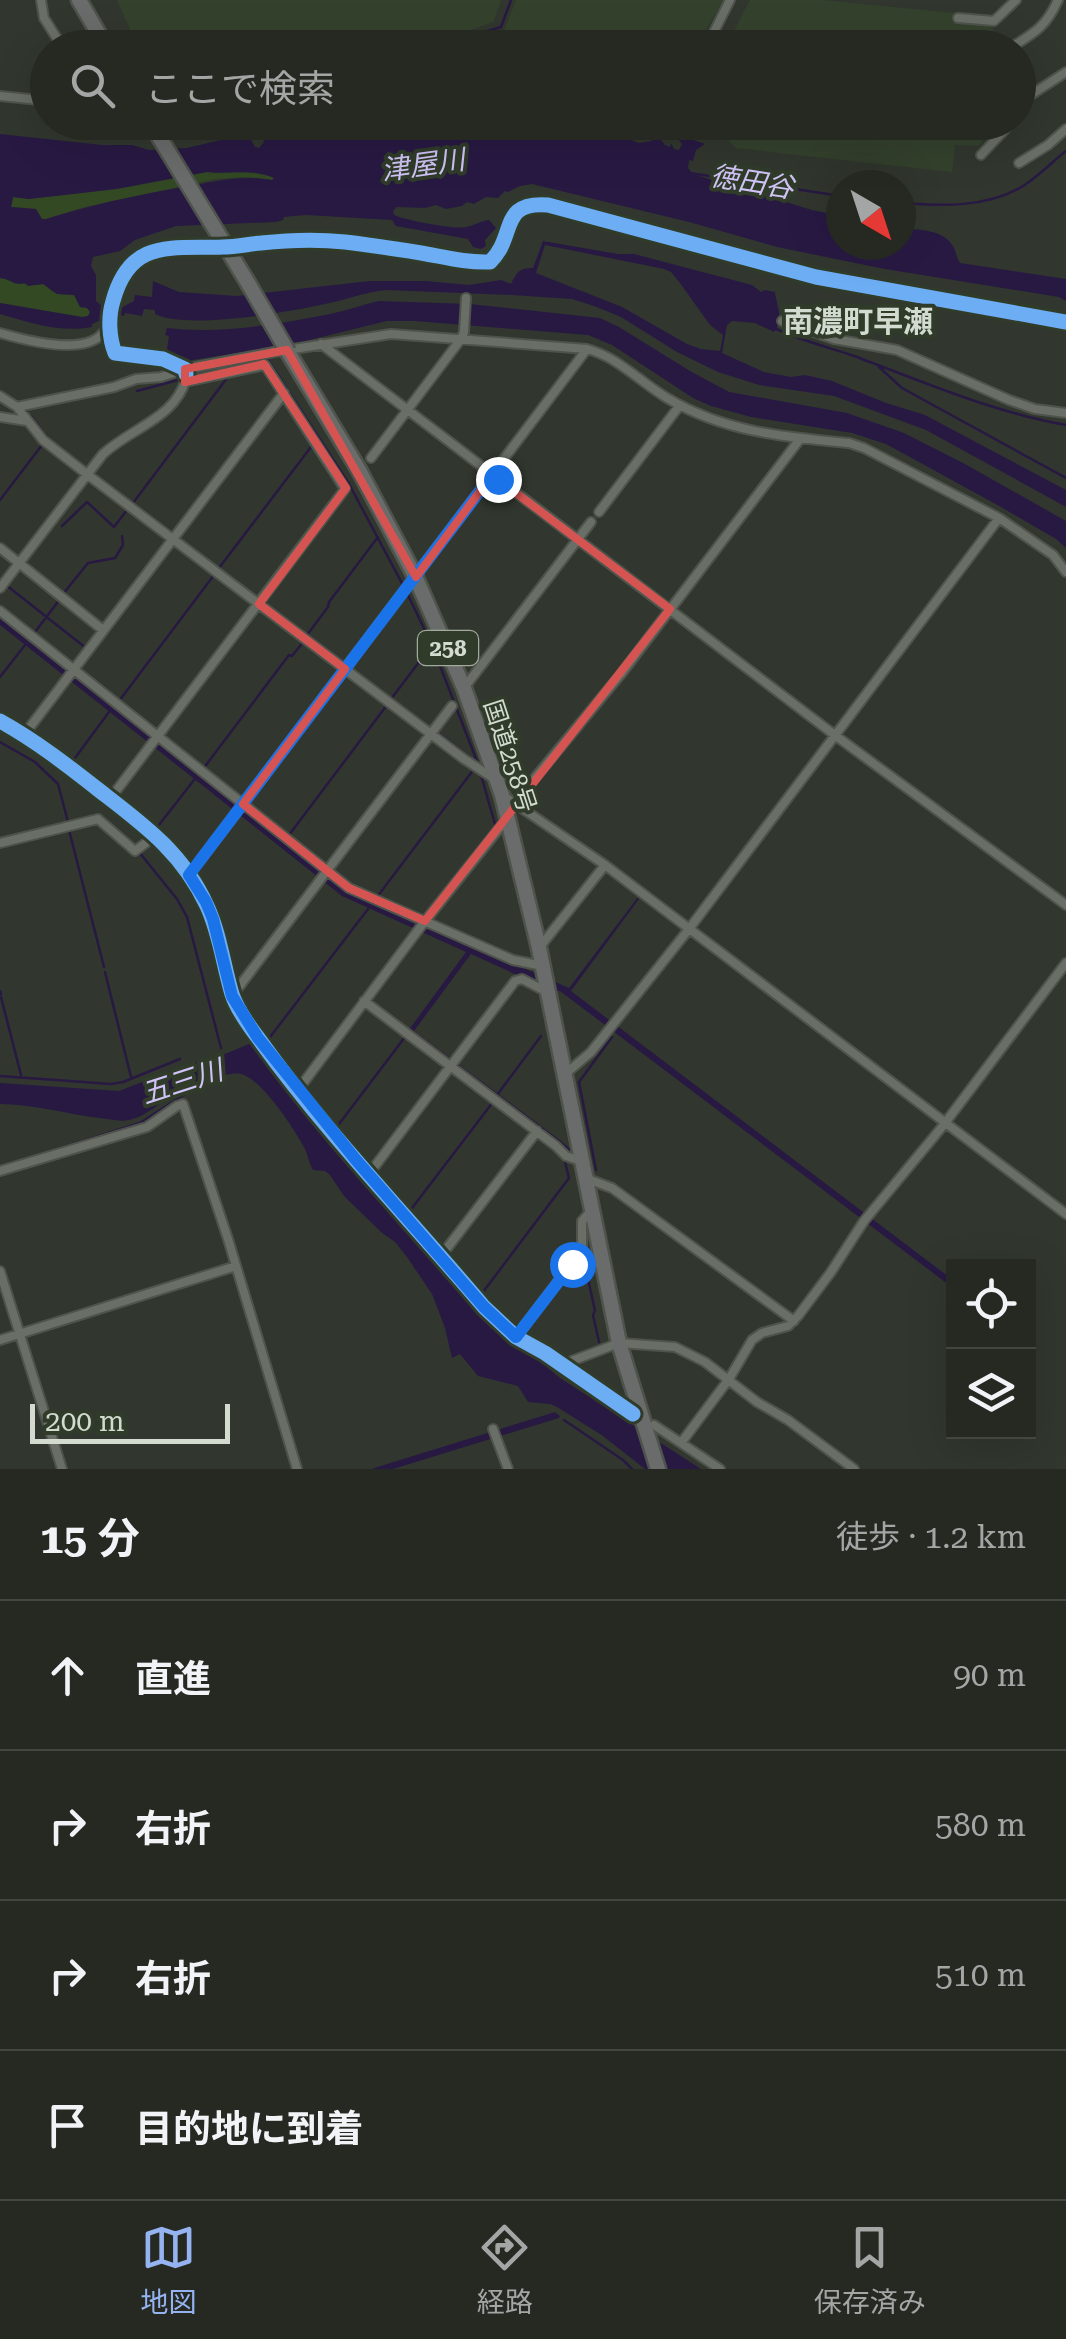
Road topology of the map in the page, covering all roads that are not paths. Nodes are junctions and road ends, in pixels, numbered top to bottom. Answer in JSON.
{"nodes":[{"id":1,"x":41,"y":0,"type":"edge"},
{"id":2,"x":79,"y":0,"type":"edge"},
{"id":3,"x":730,"y":0,"type":"edge"},
{"id":4,"x":1016,"y":0,"type":"edge"},
{"id":5,"x":1058,"y":0,"type":"edge"},
{"id":6,"x":958,"y":18,"type":"dead end"},
{"id":7,"x":52,"y":30,"type":"edge"},
{"id":8,"x":96,"y":30,"type":"edge"},
{"id":9,"x":715,"y":30,"type":"edge"},
{"id":10,"x":1036,"y":32,"type":"edge"},
{"id":11,"x":1066,"y":72,"type":"edge"},
{"id":12,"x":1036,"y":91,"type":"edge"},
{"id":13,"x":0,"y":96,"type":"edge"},
{"id":14,"x":30,"y":99,"type":"edge"},
{"id":15,"x":1066,"y":129,"type":"edge"},
{"id":16,"x":161,"y":140,"type":"edge"},
{"id":17,"x":995,"y":140,"type":"edge"},
{"id":18,"x":980,"y":156,"type":"dead end"},
{"id":19,"x":1020,"y":163,"type":"dead end"},
{"id":20,"x":224,"y":248,"type":"junction"},
{"id":21,"x":466,"y":298,"type":"dead end"},
{"id":22,"x":782,"y":321,"type":"dead end"},
{"id":23,"x":110,"y":322,"type":"junction"},
{"id":24,"x":1066,"y":322,"type":"edge"},
{"id":25,"x":0,"y":334,"type":"edge"},
{"id":26,"x":462,"y":336,"type":"junction"},
{"id":27,"x":321,"y":344,"type":"junction"},
{"id":28,"x":587,"y":349,"type":"junction"},
{"id":29,"x":185,"y":376,"type":"junction"},
{"id":30,"x":284,"y":393,"type":"junction"},
{"id":31,"x":0,"y":396,"type":"edge"},
{"id":32,"x":680,"y":405,"type":"junction"},
{"id":33,"x":408,"y":410,"type":"junction"},
{"id":34,"x":1066,"y":412,"type":"edge"},
{"id":35,"x":22,"y":414,"type":"junction"},
{"id":36,"x":0,"y":416,"type":"edge"},
{"id":37,"x":800,"y":438,"type":"junction"},
{"id":38,"x":371,"y":458,"type":"dead end"},
{"id":39,"x":88,"y":475,"type":"junction"},
{"id":40,"x":492,"y":475,"type":"junction"},
{"id":41,"x":599,"y":512,"type":"dead end"},
{"id":42,"x":999,"y":518,"type":"junction"},
{"id":43,"x":591,"y":522,"type":"dead end"},
{"id":44,"x":174,"y":539,"type":"junction"},
{"id":45,"x":578,"y":540,"type":"junction"},
{"id":46,"x":0,"y":548,"type":"edge"},
{"id":47,"x":19,"y":563,"type":"junction"},
{"id":48,"x":1066,"y":572,"type":"edge"},
{"id":49,"x":416,"y":576,"type":"junction"},
{"id":50,"x":0,"y":588,"type":"edge"},
{"id":51,"x":259,"y":604,"type":"junction"},
{"id":52,"x":670,"y":609,"type":"junction"},
{"id":53,"x":0,"y":612,"type":"edge"},
{"id":54,"x":103,"y":630,"type":"junction"},
{"id":55,"x":345,"y":668,"type":"junction"},
{"id":56,"x":74,"y":670,"type":"junction"},
{"id":57,"x":464,"y":688,"type":"junction"},
{"id":58,"x":452,"y":706,"type":"dead end"},
{"id":59,"x":0,"y":721,"type":"edge"},
{"id":60,"x":432,"y":734,"type":"junction"},
{"id":61,"x":24,"y":735,"type":"junction"},
{"id":62,"x":836,"y":736,"type":"junction"},
{"id":63,"x":158,"y":737,"type":"junction"},
{"id":64,"x":505,"y":793,"type":"junction"},
{"id":65,"x":110,"y":799,"type":"junction"},
{"id":66,"x":243,"y":804,"type":"junction"},
{"id":67,"x":508,"y":817,"type":"junction"},
{"id":68,"x":156,"y":836,"type":"junction"},
{"id":69,"x":0,"y":843,"type":"edge"},
{"id":70,"x":604,"y":865,"type":"junction"},
{"id":71,"x":328,"y":871,"type":"junction"},
{"id":72,"x":189,"y":875,"type":"junction"},
{"id":73,"x":1066,"y":906,"type":"edge"},
{"id":74,"x":425,"y":921,"type":"junction"},
{"id":75,"x":690,"y":929,"type":"junction"},
{"id":76,"x":539,"y":948,"type":"junction"},
{"id":77,"x":1066,"y":963,"type":"edge"},
{"id":78,"x":543,"y":968,"type":"junction"},
{"id":79,"x":548,"y":992,"type":"junction"},
{"id":80,"x":232,"y":996,"type":"junction"},
{"id":81,"x":364,"y":1001,"type":"junction"},
{"id":82,"x":453,"y":1064,"type":"junction"},
{"id":83,"x":564,"y":1076,"type":"junction"},
{"id":84,"x":298,"y":1090,"type":"junction"},
{"id":85,"x":946,"y":1122,"type":"junction"},
{"id":86,"x":537,"y":1132,"type":"junction"},
{"id":87,"x":581,"y":1161,"type":"junction"},
{"id":88,"x":0,"y":1171,"type":"edge"},
{"id":89,"x":369,"y":1174,"type":"junction"},
{"id":90,"x":585,"y":1178,"type":"junction"},
{"id":91,"x":591,"y":1211,"type":"junction"},
{"id":92,"x":1066,"y":1214,"type":"edge"},
{"id":93,"x":442,"y":1256,"type":"junction"},
{"id":94,"x":236,"y":1266,"type":"junction"},
{"id":95,"x":0,"y":1271,"type":"edge"},
{"id":96,"x":794,"y":1321,"type":"junction"},
{"id":97,"x":20,"y":1334,"type":"junction"},
{"id":98,"x":516,"y":1337,"type":"junction"},
{"id":99,"x":0,"y":1340,"type":"edge"},
{"id":100,"x":620,"y":1343,"type":"junction"},
{"id":101,"x":561,"y":1364,"type":"junction"},
{"id":102,"x":729,"y":1379,"type":"junction"},
{"id":103,"x":633,"y":1414,"type":"dead end"},
{"id":104,"x":649,"y":1428,"type":"junction"},
{"id":105,"x":494,"y":1432,"type":"dead end"},
{"id":106,"x":680,"y":1443,"type":"junction"},
{"id":107,"x":62,"y":1469,"type":"edge"},
{"id":108,"x":296,"y":1469,"type":"edge"},
{"id":109,"x":508,"y":1469,"type":"edge"},
{"id":110,"x":658,"y":1469,"type":"edge"},
{"id":111,"x":720,"y":1469,"type":"edge"},
{"id":112,"x":854,"y":1469,"type":"edge"}],
"edges":[{"from":1,"to":7,"type":"street"},
{"from":2,"to":8,"type":"highway"},
{"from":3,"to":9,"type":"street"},
{"from":4,"to":6,"type":"street"},
{"from":5,"to":10,"type":"street"},
{"from":11,"to":12,"type":"street"},
{"from":13,"to":14,"type":"street"},
{"from":15,"to":19,"type":"street"},
{"from":16,"to":20,"type":"highway","name":"国道258号","number":"258"},
{"from":17,"to":18,"type":"street"},
{"from":20,"to":23,"type":"street"},
{"from":20,"to":24,"type":"street"},
{"from":20,"to":49,"type":"highway","name":"国道258号","number":"258","bridge":true},
{"from":21,"to":26,"type":"street"},
{"from":22,"to":34,"type":"street"},
{"from":23,"to":25,"type":"street"},
{"from":23,"to":29,"type":"street"},
{"from":26,"to":27,"type":"street"},
{"from":26,"to":28,"type":"street"},
{"from":26,"to":33,"type":"street"},
{"from":27,"to":29,"type":"street"},
{"from":27,"to":33,"type":"street"},
{"from":28,"to":32,"type":"street"},
{"from":28,"to":40,"type":"street"},
{"from":29,"to":30,"type":"street"},
{"from":29,"to":35,"type":"street"},
{"from":29,"to":39,"type":"street"},
{"from":30,"to":44,"type":"street"},
{"from":30,"to":51,"type":"street"},
{"from":31,"to":35,"type":"street"},
{"from":32,"to":37,"type":"street"},
{"from":32,"to":41,"type":"street"},
{"from":33,"to":38,"type":"street"},
{"from":33,"to":40,"type":"street"},
{"from":35,"to":36,"type":"street"},
{"from":35,"to":39,"type":"street"},
{"from":37,"to":42,"type":"street"},
{"from":37,"to":52,"type":"street"},
{"from":39,"to":44,"type":"street"},
{"from":39,"to":47,"type":"street"},
{"from":40,"to":45,"type":"street"},
{"from":40,"to":49,"type":"street"},
{"from":42,"to":48,"type":"street"},
{"from":42,"to":62,"type":"street"},
{"from":43,"to":45,"type":"street"},
{"from":44,"to":51,"type":"street"},
{"from":44,"to":54,"type":"street"},
{"from":45,"to":52,"type":"street"},
{"from":45,"to":57,"type":"street"},
{"from":46,"to":47,"type":"street"},
{"from":47,"to":50,"type":"street"},
{"from":47,"to":54,"type":"street"},
{"from":49,"to":55,"type":"street"},
{"from":49,"to":57,"type":"highway","name":"国道258号","number":"258"},
{"from":51,"to":55,"type":"street"},
{"from":51,"to":63,"type":"street"},
{"from":52,"to":62,"type":"street"},
{"from":52,"to":64,"type":"street"},
{"from":53,"to":56,"type":"street"},
{"from":54,"to":56,"type":"street"},
{"from":55,"to":60,"type":"street"},
{"from":55,"to":66,"type":"street"},
{"from":56,"to":61,"type":"street"},
{"from":56,"to":63,"type":"street"},
{"from":57,"to":64,"type":"highway","name":"国道258号","number":"258"},
{"from":58,"to":60,"type":"street"},
{"from":59,"to":61,"type":"street"},
{"from":60,"to":64,"type":"street"},
{"from":60,"to":71,"type":"street"},
{"from":61,"to":65,"type":"street"},
{"from":62,"to":73,"type":"street"},
{"from":62,"to":75,"type":"street"},
{"from":63,"to":65,"type":"street"},
{"from":63,"to":66,"type":"street"},
{"from":64,"to":67,"type":"highway","name":"国道258号","number":"258"},
{"from":64,"to":70,"type":"street"},
{"from":65,"to":68,"type":"street"},
{"from":66,"to":71,"type":"street"},
{"from":66,"to":72,"type":"street"},
{"from":67,"to":74,"type":"street"},
{"from":67,"to":76,"type":"highway","name":"国道258号","number":"258"},
{"from":68,"to":69,"type":"street"},
{"from":68,"to":72,"type":"street"},
{"from":70,"to":75,"type":"street"},
{"from":70,"to":76,"type":"street"},
{"from":71,"to":74,"type":"street"},
{"from":71,"to":80,"type":"street"},
{"from":72,"to":80,"type":"street"},
{"from":74,"to":78,"type":"street"},
{"from":74,"to":81,"type":"street"},
{"from":75,"to":83,"type":"street"},
{"from":75,"to":85,"type":"street"},
{"from":76,"to":78,"type":"highway","name":"国道258号","number":"258"},
{"from":77,"to":85,"type":"street"},
{"from":78,"to":79,"type":"highway","name":"国道258号","number":"258"},
{"from":79,"to":82,"type":"street"},
{"from":79,"to":83,"type":"highway","name":"国道258号","number":"258"},
{"from":80,"to":84,"type":"street"},
{"from":81,"to":82,"type":"street"},
{"from":81,"to":84,"type":"street"},
{"from":82,"to":86,"type":"street"},
{"from":82,"to":89,"type":"street"},
{"from":83,"to":87,"type":"highway","name":"国道258号","number":"258"},
{"from":84,"to":89,"type":"street"},
{"from":85,"to":92,"type":"street"},
{"from":85,"to":96,"type":"street"},
{"from":86,"to":87,"type":"street"},
{"from":86,"to":93,"type":"street"},
{"from":87,"to":90,"type":"highway","name":"国道258号","number":"258"},
{"from":88,"to":94,"type":"street"},
{"from":89,"to":93,"type":"street"},
{"from":90,"to":91,"type":"highway","name":"国道258号","number":"258"},
{"from":90,"to":96,"type":"street"},
{"from":91,"to":98,"type":"street"},
{"from":91,"to":100,"type":"highway","name":"国道258号","number":"258"},
{"from":93,"to":98,"type":"street"},
{"from":94,"to":97,"type":"street"},
{"from":94,"to":108,"type":"street"},
{"from":95,"to":97,"type":"street"},
{"from":96,"to":102,"type":"street"},
{"from":97,"to":99,"type":"street"},
{"from":97,"to":107,"type":"street"},
{"from":98,"to":101,"type":"street"},
{"from":100,"to":101,"type":"street"},
{"from":100,"to":102,"type":"street"},
{"from":100,"to":104,"type":"highway","name":"国道258号","number":"258"},
{"from":101,"to":103,"type":"street"},
{"from":102,"to":106,"type":"street"},
{"from":102,"to":112,"type":"street"},
{"from":104,"to":106,"type":"street"},
{"from":104,"to":110,"type":"highway","name":"国道258号","number":"258"},
{"from":105,"to":109,"type":"street"},
{"from":106,"to":111,"type":"street"}]}
